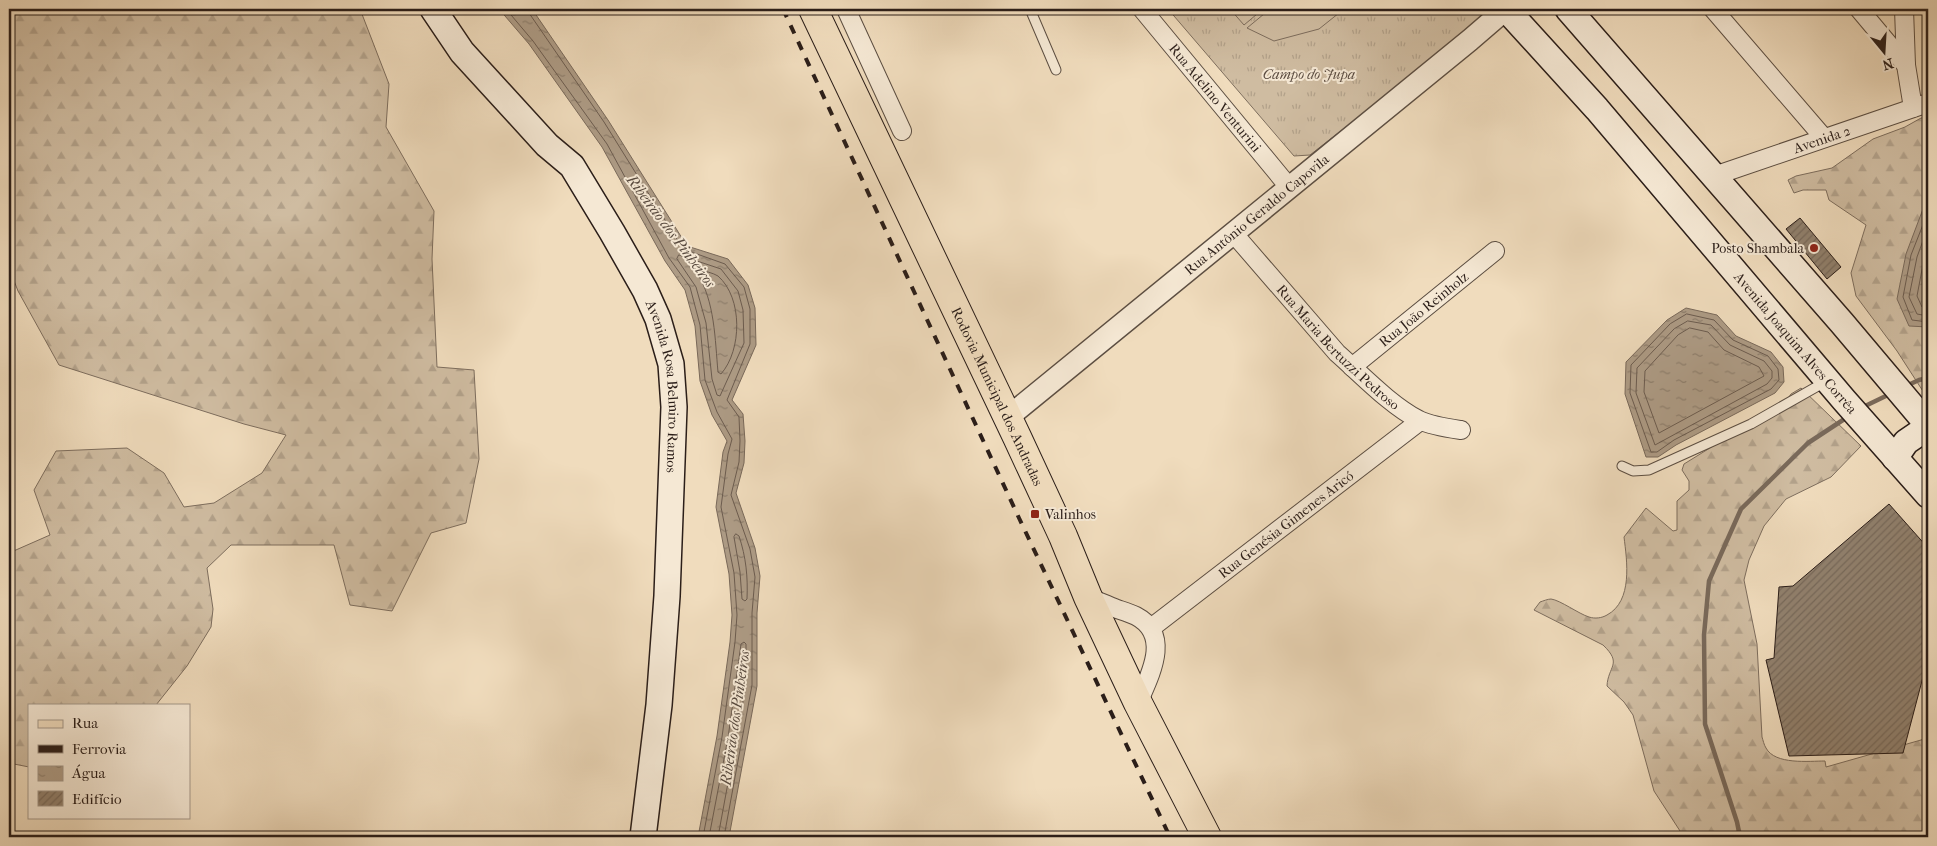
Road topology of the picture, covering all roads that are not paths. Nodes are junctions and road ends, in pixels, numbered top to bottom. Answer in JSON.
{"nodes":[{"id":1,"x":433,"y":9,"type":"edge"},
{"id":2,"x":813,"y":9,"type":"edge"},
{"id":3,"x":846,"y":9,"type":"edge"},
{"id":4,"x":1030,"y":9,"type":"edge"},
{"id":5,"x":1142,"y":9,"type":"edge"},
{"id":6,"x":1506,"y":9,"type":"edge"},
{"id":7,"x":1568,"y":9,"type":"edge"},
{"id":8,"x":1713,"y":9,"type":"edge"},
{"id":9,"x":1859,"y":9,"type":"edge"},
{"id":10,"x":1904,"y":9,"type":"edge"},
{"id":11,"x":1906,"y":64,"type":"junction"},
{"id":12,"x":1056,"y":70,"type":"dead end"},
{"id":13,"x":1921,"y":106,"type":"edge"},
{"id":14,"x":902,"y":131,"type":"dead end"},
{"id":15,"x":1824,"y":138,"type":"junction"},
{"id":16,"x":1714,"y":176,"type":"junction"},
{"id":17,"x":1289,"y":187,"type":"junction"},
{"id":18,"x":1234,"y":234,"type":"junction"},
{"id":19,"x":1495,"y":251,"type":"dead end"},
{"id":20,"x":1352,"y":367,"type":"junction"},
{"id":21,"x":1827,"y":380,"type":"junction"},
{"id":22,"x":1007,"y":418,"type":"junction"},
{"id":23,"x":1420,"y":420,"type":"junction"},
{"id":24,"x":1928,"y":426,"type":"edge"},
{"id":25,"x":1461,"y":430,"type":"dead end"},
{"id":26,"x":1895,"y":458,"type":"junction"},
{"id":27,"x":1622,"y":466,"type":"dead end"},
{"id":28,"x":1924,"y":484,"type":"edge"},
{"id":29,"x":1088,"y":597,"type":"junction"},
{"id":30,"x":1151,"y":628,"type":"junction"},
{"id":31,"x":1138,"y":703,"type":"junction"},
{"id":32,"x":643,"y":837,"type":"edge"},
{"id":33,"x":1207,"y":837,"type":"edge"}],
"edges":[{"from":1,"to":32,"type":"main road","name":"Avenida Rosa Belmiro Ramos"},
{"from":2,"to":22,"type":"main road","name":"Rodovia Municipal dos Andradas"},
{"from":3,"to":14,"type":"street"},
{"from":4,"to":12,"type":"lane"},
{"from":5,"to":17,"type":"street","name":"Rua Adelino Venturini"},
{"from":6,"to":17,"type":"street","name":"Rua Antônio Geraldo Capovila"},
{"from":6,"to":21,"type":"main road","name":"Avenida Joaquim Alves Corrêa"},
{"from":7,"to":16,"type":"main road"},
{"from":8,"to":15,"type":"street"},
{"from":9,"to":11,"type":"street"},
{"from":10,"to":11,"type":"street"},
{"from":11,"to":13,"type":"street"},
{"from":13,"to":15,"type":"street","name":"Avenida 2"},
{"from":15,"to":16,"type":"street","name":"Avenida 2"},
{"from":16,"to":24,"type":"main road"},
{"from":17,"to":18,"type":"street","name":"Rua Antônio Geraldo Capovila"},
{"from":18,"to":20,"type":"street","name":"Rua Maria Bertuzzi Pedroso"},
{"from":18,"to":22,"type":"street","name":"Rua Antônio Geraldo Capovila"},
{"from":19,"to":20,"type":"street","name":"Rua João Reinholz"},
{"from":20,"to":23,"type":"street","name":"Rua Maria Bertuzzi Pedroso"},
{"from":21,"to":26,"type":"main road","name":"Avenida Joaquim Alves Corrêa"},
{"from":21,"to":27,"type":"lane"},
{"from":22,"to":29,"type":"main road","name":"Rodovia Municipal dos Andradas"},
{"from":23,"to":25,"type":"street","name":"Rua Maria Bertuzzi Pedroso"},
{"from":23,"to":30,"type":"street","name":"Rua Genésia Gimenes Aricó"},
{"from":24,"to":26,"type":"main road"},
{"from":26,"to":28,"type":"main road","name":"Avenida Joaquim Alves Corrêa"},
{"from":29,"to":30,"type":"street"},
{"from":29,"to":31,"type":"main road","name":"Rodovia Municipal dos Andradas"},
{"from":30,"to":31,"type":"street"},
{"from":31,"to":33,"type":"main road","name":"Rodovia Municipal dos Andradas"}]}
